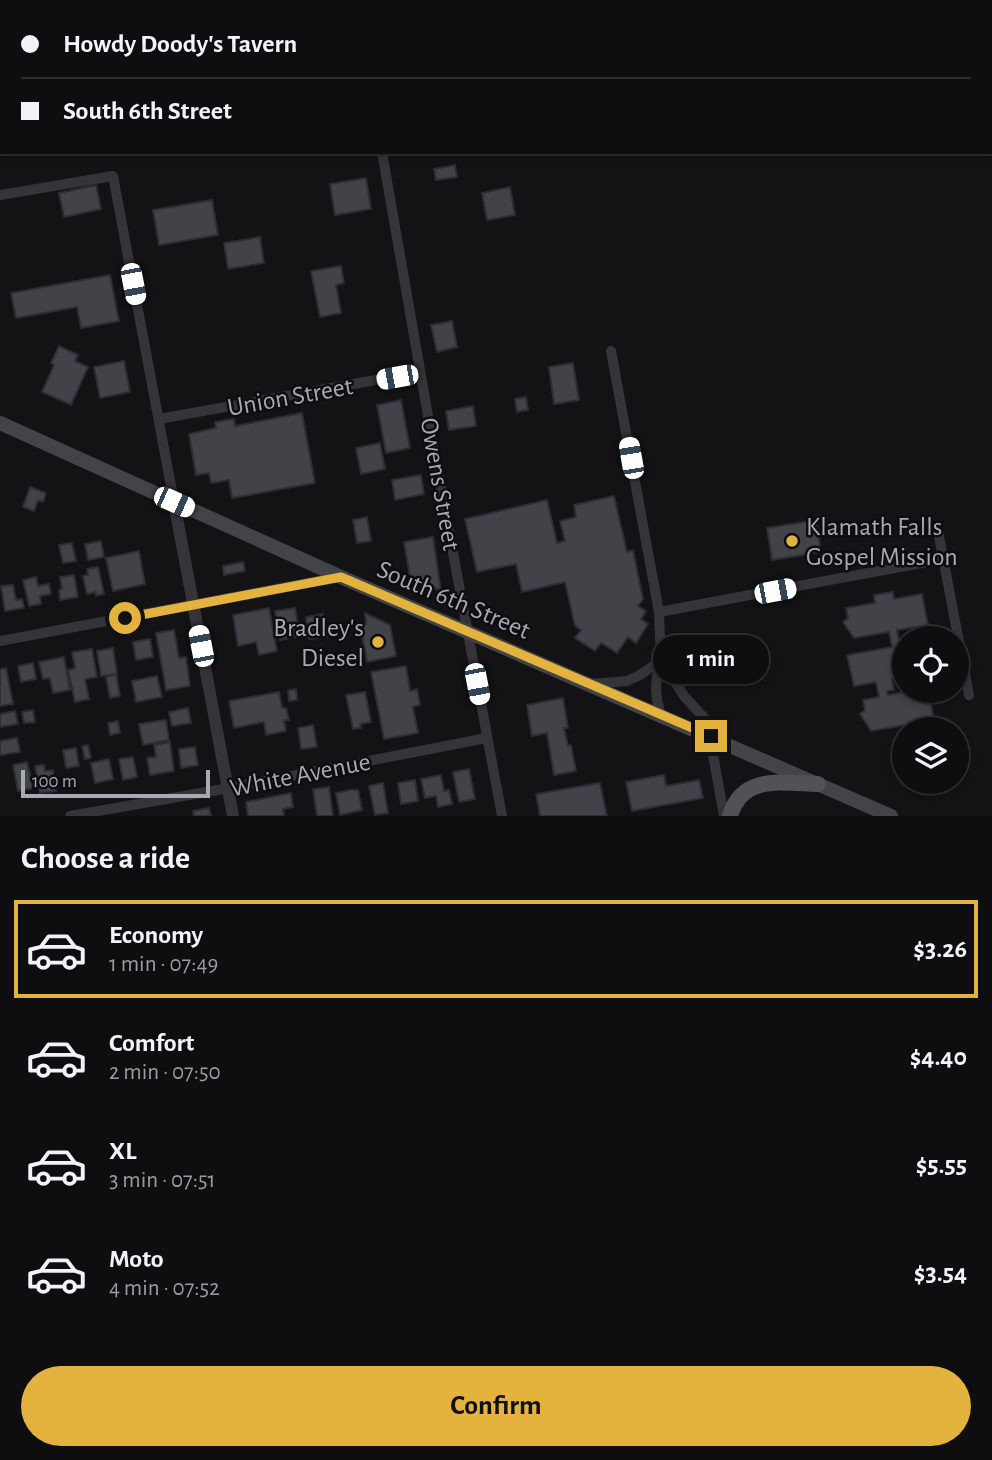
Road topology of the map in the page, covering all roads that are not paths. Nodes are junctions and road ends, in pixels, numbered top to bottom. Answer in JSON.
{"nodes":[{"id":1,"x":382,"y":154,"type":"edge"},
{"id":2,"x":0,"y":195,"type":"edge"},
{"id":3,"x":611,"y":351,"type":"dead end"},
{"id":4,"x":420,"y":372,"type":"junction"},
{"id":5,"x":159,"y":419,"type":"junction"},
{"id":6,"x":0,"y":423,"type":"edge"},
{"id":7,"x":174,"y":502,"type":"junction"},
{"id":8,"x":938,"y":531,"type":"dead end"},
{"id":9,"x":943,"y":559,"type":"junction"},
{"id":10,"x":341,"y":577,"type":"junction"},
{"id":11,"x":193,"y":606,"type":"junction"},
{"id":12,"x":659,"y":612,"type":"junction"},
{"id":13,"x":956,"y":626,"type":"edge"},
{"id":14,"x":467,"y":631,"type":"junction"},
{"id":15,"x":0,"y":640,"type":"edge"},
{"id":16,"x":661,"y":660,"type":"junction"},
{"id":17,"x":590,"y":684,"type":"junction"},
{"id":18,"x":661,"y":715,"type":"junction"},
{"id":19,"x":711,"y":736,"type":"junction"},
{"id":20,"x":487,"y":738,"type":"junction"},
{"id":21,"x":818,"y":784,"type":"junction"},
{"id":22,"x":229,"y":788,"type":"junction"},
{"id":23,"x":70,"y":816,"type":"edge"},
{"id":24,"x":233,"y":816,"type":"edge"},
{"id":25,"x":502,"y":816,"type":"edge"},
{"id":26,"x":724,"y":816,"type":"edge"},
{"id":27,"x":730,"y":816,"type":"edge"},
{"id":28,"x":891,"y":816,"type":"edge"}],
"edges":[{"from":1,"to":4,"type":"street","name":"Owens Street"},
{"from":2,"to":5,"type":"street"},
{"from":3,"to":12,"type":"street"},
{"from":4,"to":5,"type":"street","name":"Union Street"},
{"from":4,"to":14,"type":"street","name":"Owens Street"},
{"from":5,"to":7,"type":"street"},
{"from":6,"to":7,"type":"main road","name":"South 6th Street"},
{"from":7,"to":10,"type":"main road","name":"South 6th Street"},
{"from":7,"to":11,"type":"street"},
{"from":8,"to":9,"type":"street"},
{"from":9,"to":12,"type":"street"},
{"from":9,"to":13,"type":"street"},
{"from":10,"to":11,"type":"street"},
{"from":10,"to":14,"type":"main road","name":"South 6th Street"},
{"from":11,"to":15,"type":"street"},
{"from":11,"to":22,"type":"street"},
{"from":12,"to":16,"type":"street"},
{"from":14,"to":17,"type":"main road","name":"South 6th Street"},
{"from":14,"to":20,"type":"street","name":"Owens Street"},
{"from":16,"to":17,"type":"street"},
{"from":16,"to":18,"type":"street"},
{"from":16,"to":19,"type":"street"},
{"from":17,"to":18,"type":"main road","name":"South 6th Street"},
{"from":18,"to":19,"type":"main road","name":"South 6th Street"},
{"from":19,"to":21,"type":"main road","name":"South 6th Street"},
{"from":19,"to":26,"type":"street"},
{"from":20,"to":22,"type":"street","name":"White Avenue"},
{"from":20,"to":25,"type":"street","name":"Owens Street"},
{"from":21,"to":27,"type":"main road"},
{"from":21,"to":28,"type":"main road","name":"South 6th Street"},
{"from":22,"to":23,"type":"street","name":"White Avenue"},
{"from":22,"to":24,"type":"street"}]}
